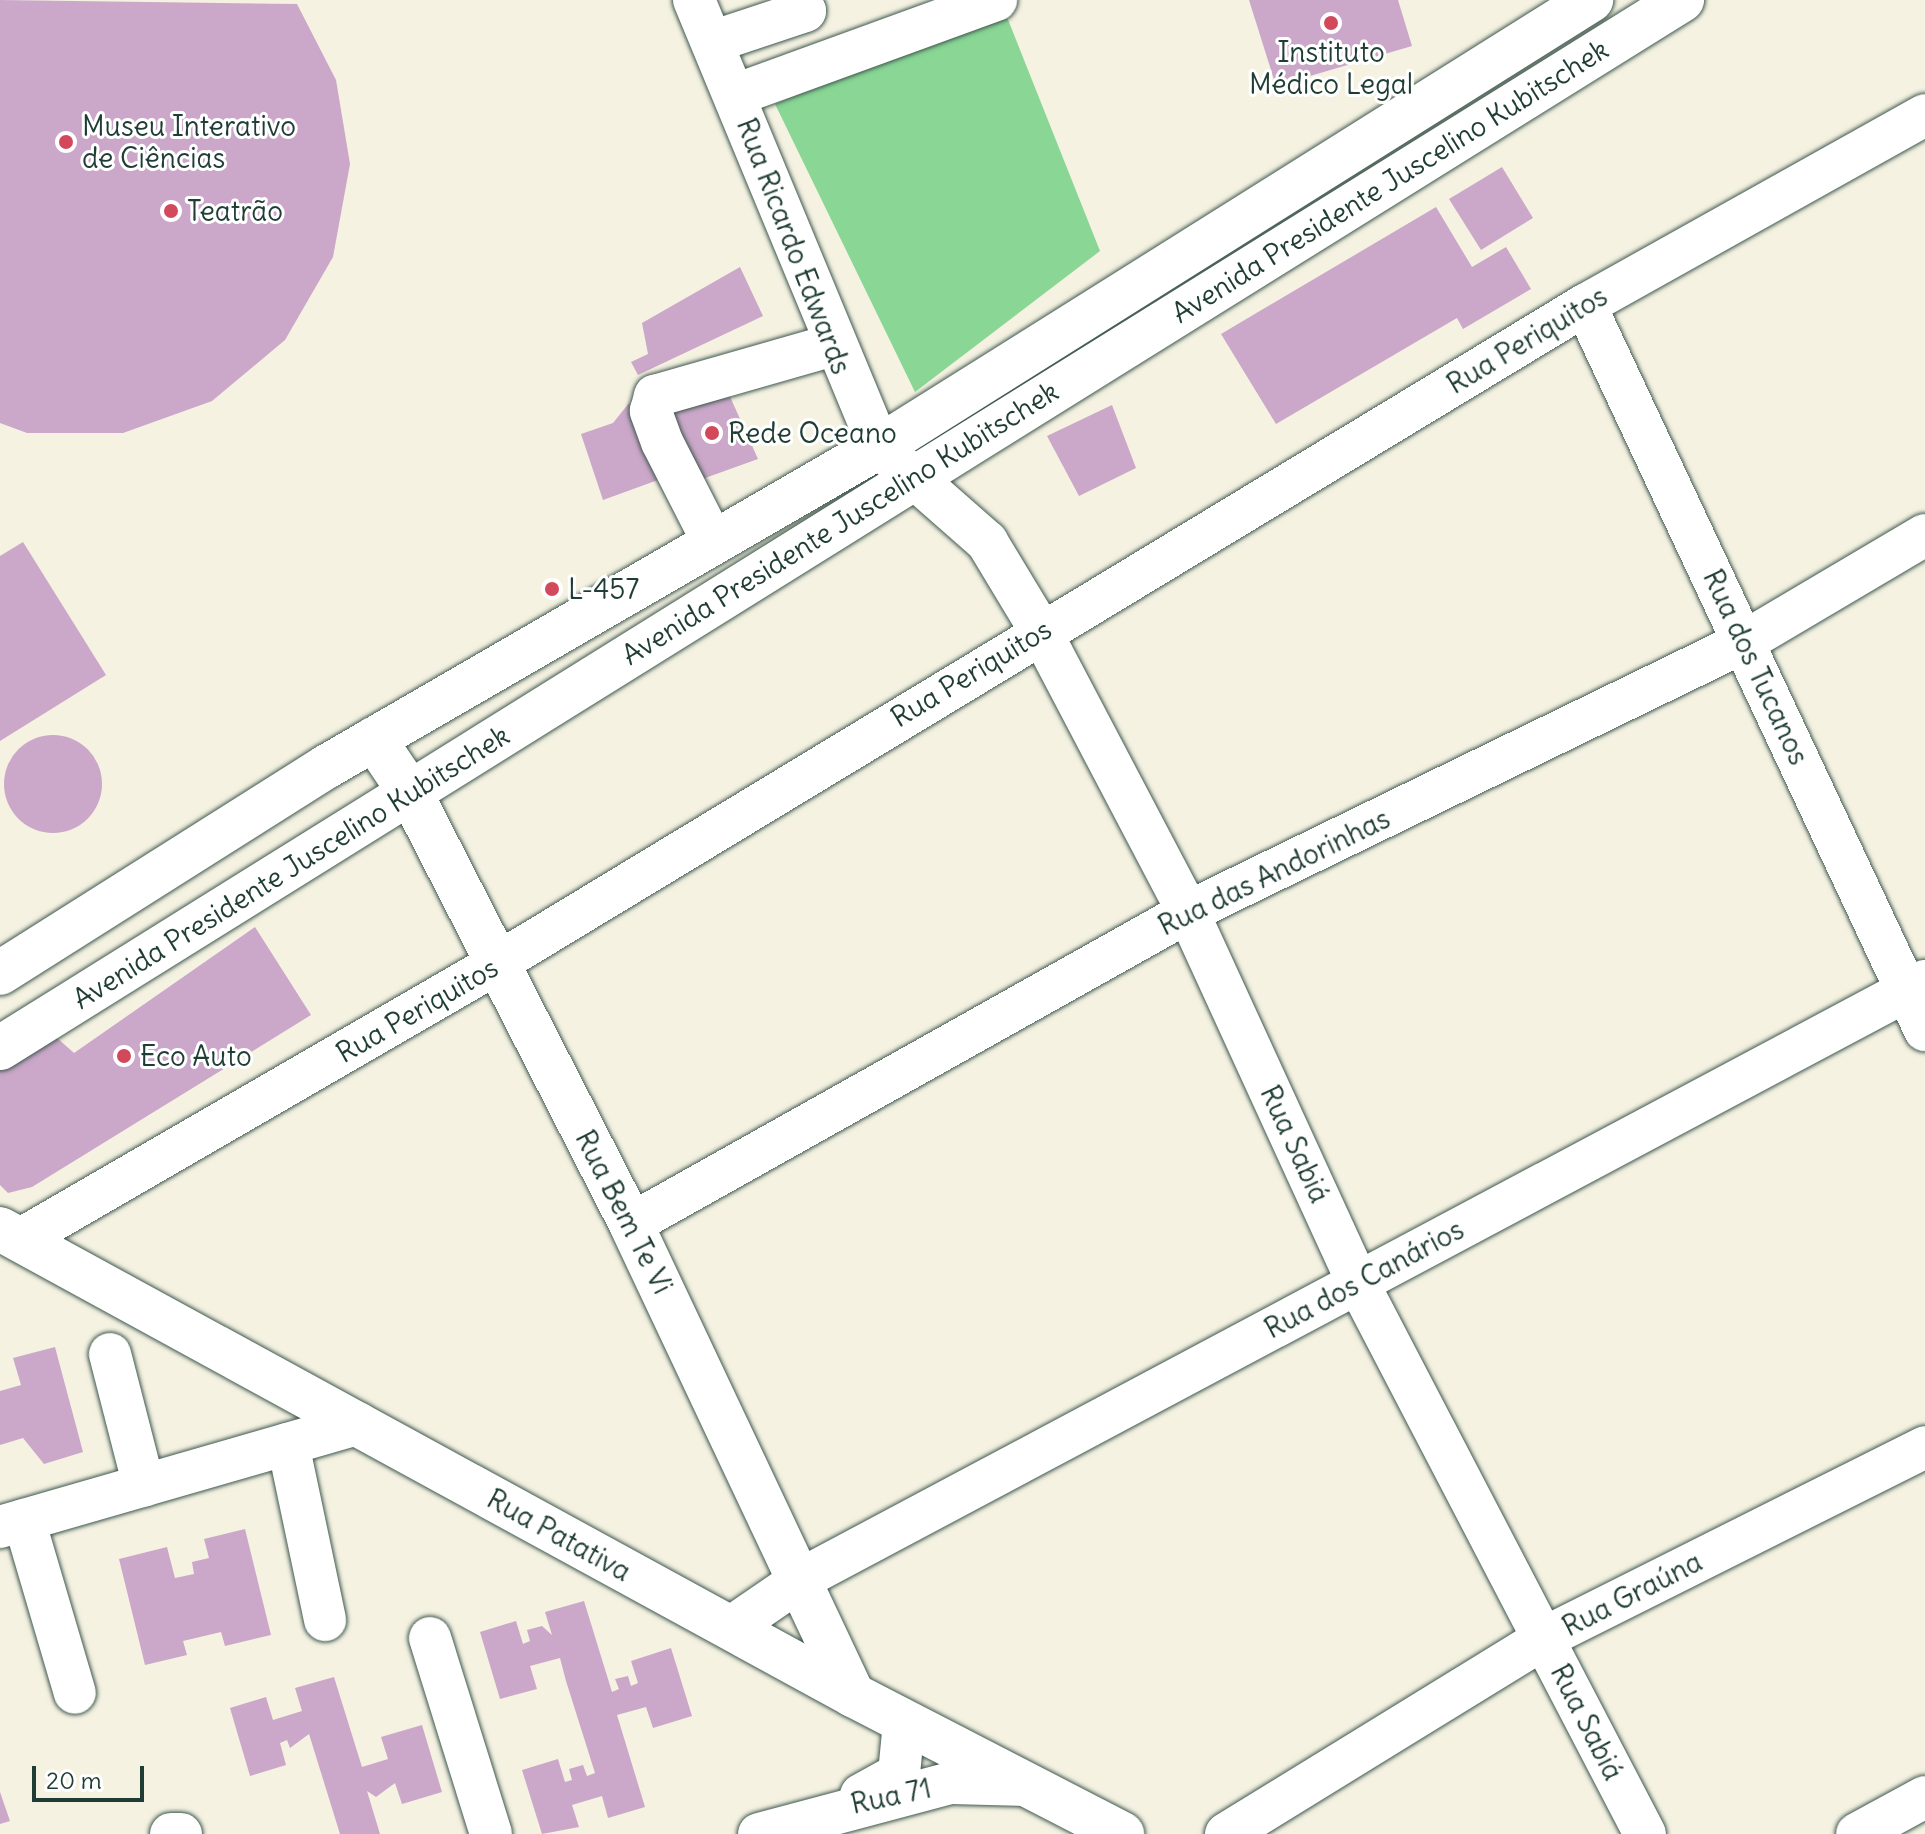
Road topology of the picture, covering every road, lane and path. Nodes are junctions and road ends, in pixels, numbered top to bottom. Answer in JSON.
{"nodes":[{"id":1,"x":694,"y":0,"type":"edge"},
{"id":2,"x":996,"y":0,"type":"edge"},
{"id":3,"x":1591,"y":0,"type":"edge"},
{"id":4,"x":1682,"y":0,"type":"edge"},
{"id":5,"x":802,"y":6,"type":"edge"},
{"id":6,"x":1548,"y":12,"type":"edge"},
{"id":7,"x":712,"y":42,"type":"junction"},
{"id":8,"x":826,"y":62,"type":"junction"},
{"id":9,"x":735,"y":95,"type":"junction"},
{"id":10,"x":1925,"y":115,"type":"edge"},
{"id":11,"x":1585,"y":305,"type":"junction"},
{"id":12,"x":833,"y":345,"type":"junction"},
{"id":13,"x":879,"y":447,"type":"junction"},
{"id":14,"x":918,"y":474,"type":"junction"},
{"id":15,"x":1925,"y":535,"type":"edge"},
{"id":16,"x":713,"y":542,"type":"junction"},
{"id":17,"x":1040,"y":630,"type":"junction"},
{"id":18,"x":1744,"y":642,"type":"junction"},
{"id":19,"x":374,"y":739,"type":"junction"},
{"id":20,"x":411,"y":794,"type":"junction"},
{"id":21,"x":1188,"y":912,"type":"junction"},
{"id":22,"x":496,"y":964,"type":"junction"},
{"id":23,"x":0,"y":973,"type":"edge"},
{"id":24,"x":1915,"y":986,"type":"edge"},
{"id":25,"x":1925,"y":1030,"type":"edge"},
{"id":26,"x":0,"y":1048,"type":"edge"},
{"id":27,"x":631,"y":1224,"type":"junction"},
{"id":28,"x":10,"y":1234,"type":"edge"},
{"id":29,"x":1358,"y":1283,"type":"junction"},
{"id":30,"x":110,"y":1354,"type":"dead end"},
{"id":31,"x":358,"y":1424,"type":"junction"},
{"id":32,"x":288,"y":1444,"type":"junction"},
{"id":33,"x":1925,"y":1447,"type":"edge"},
{"id":34,"x":144,"y":1486,"type":"junction"},
{"id":35,"x":12,"y":1524,"type":"edge"},
{"id":36,"x":803,"y":1578,"type":"junction"},
{"id":37,"x":325,"y":1620,"type":"dead end"},
{"id":38,"x":730,"y":1628,"type":"junction"},
{"id":39,"x":430,"y":1638,"type":"dead end"},
{"id":40,"x":1544,"y":1638,"type":"junction"},
{"id":41,"x":75,"y":1693,"type":"dead end"},
{"id":42,"x":853,"y":1695,"type":"junction"},
{"id":43,"x":904,"y":1722,"type":"junction"},
{"id":44,"x":1027,"y":1785,"type":"junction"},
{"id":45,"x":1925,"y":1797,"type":"edge"},
{"id":46,"x":835,"y":1808,"type":"junction"},
{"id":47,"x":171,"y":1834,"type":"edge"},
{"id":48,"x":181,"y":1834,"type":"edge"},
{"id":49,"x":491,"y":1834,"type":"edge"},
{"id":50,"x":759,"y":1834,"type":"edge"},
{"id":51,"x":1122,"y":1834,"type":"edge"},
{"id":52,"x":1226,"y":1834,"type":"edge"},
{"id":53,"x":1645,"y":1834,"type":"edge"},
{"id":54,"x":1857,"y":1834,"type":"edge"}],
"edges":[{"from":1,"to":7,"type":"street","name":"Rua Ricardo Edwards"},
{"from":2,"to":8,"type":"street"},
{"from":3,"to":6,"type":"main road","name":"Avenida Presidente Juscelino Kubitschek"},
{"from":4,"to":14,"type":"main road","name":"Avenida Presidente Juscelino Kubitschek"},
{"from":5,"to":7,"type":"street"},
{"from":5,"to":8,"type":"street"},
{"from":6,"to":13,"type":"main road","name":"Avenida Presidente Juscelino Kubitschek"},
{"from":7,"to":9,"type":"street","name":"Rua Ricardo Edwards"},
{"from":8,"to":9,"type":"street"},
{"from":9,"to":12,"type":"street","name":"Rua Ricardo Edwards"},
{"from":10,"to":11,"type":"street","name":"Rua Periquitos"},
{"from":11,"to":17,"type":"street","name":"Rua Periquitos"},
{"from":11,"to":18,"type":"street","name":"Rua dos Tucanos"},
{"from":12,"to":13,"type":"street","name":"Rua Ricardo Edwards"},
{"from":12,"to":16,"type":"street"},
{"from":13,"to":14,"type":"street"},
{"from":13,"to":16,"type":"main road","name":"Avenida Presidente Juscelino Kubitschek"},
{"from":14,"to":17,"type":"street","name":"Rua Sabiá"},
{"from":14,"to":20,"type":"main road","name":"Avenida Presidente Juscelino Kubitschek"},
{"from":15,"to":18,"type":"street","name":"Rua das Andorinhas"},
{"from":16,"to":19,"type":"main road","name":"Avenida Presidente Juscelino Kubitschek"},
{"from":17,"to":21,"type":"street","name":"Rua Sabiá"},
{"from":17,"to":22,"type":"street","name":"Rua Periquitos"},
{"from":18,"to":21,"type":"street","name":"Rua das Andorinhas"},
{"from":18,"to":24,"type":"street","name":"Rua dos Tucanos"},
{"from":19,"to":20,"type":"main road","name":"Rua Bem Te Vi"},
{"from":19,"to":23,"type":"main road","name":"Avenida Presidente Juscelino Kubitschek"},
{"from":20,"to":22,"type":"main road","name":"Rua Bem Te Vi"},
{"from":20,"to":26,"type":"main road","name":"Avenida Presidente Juscelino Kubitschek"},
{"from":21,"to":27,"type":"street","name":"Rua das Andorinhas"},
{"from":21,"to":29,"type":"street","name":"Rua Sabiá"},
{"from":22,"to":27,"type":"main road","name":"Rua Bem Te Vi"},
{"from":22,"to":28,"type":"street","name":"Rua Periquitos"},
{"from":24,"to":25,"type":"street","name":"Rua dos Tucanos"},
{"from":24,"to":29,"type":"street","name":"Rua dos Canários"},
{"from":27,"to":36,"type":"main road","name":"Rua Bem Te Vi"},
{"from":28,"to":31,"type":"main road","name":"Rua Patativa"},
{"from":29,"to":36,"type":"street","name":"Rua dos Canários"},
{"from":29,"to":40,"type":"street","name":"Rua Sabiá"},
{"from":30,"to":34,"type":"street"},
{"from":31,"to":32,"type":"street"},
{"from":31,"to":38,"type":"main road","name":"Rua Patativa"},
{"from":32,"to":34,"type":"street"},
{"from":32,"to":37,"type":"street"},
{"from":33,"to":40,"type":"street","name":"Rua Graúna"},
{"from":34,"to":35,"type":"street"},
{"from":35,"to":41,"type":"street"},
{"from":36,"to":38,"type":"street","name":"Rua dos Canários"},
{"from":36,"to":42,"type":"main road","name":"Rua Bem Te Vi"},
{"from":38,"to":42,"type":"main road","name":"Rua Patativa"},
{"from":39,"to":49,"type":"street"},
{"from":40,"to":52,"type":"street","name":"Rua Graúna"},
{"from":40,"to":53,"type":"street","name":"Rua Sabiá"},
{"from":42,"to":43,"type":"main road","name":"Rua Patativa"},
{"from":43,"to":44,"type":"main road","name":"Rua Patativa"},
{"from":43,"to":46,"type":"street"},
{"from":44,"to":46,"type":"street","name":"Rua 71"},
{"from":44,"to":51,"type":"main road","name":"Rua Patativa"},
{"from":45,"to":54,"type":"street"},
{"from":46,"to":50,"type":"street","name":"Rua 71"},
{"from":47,"to":48,"type":"street"}]}
